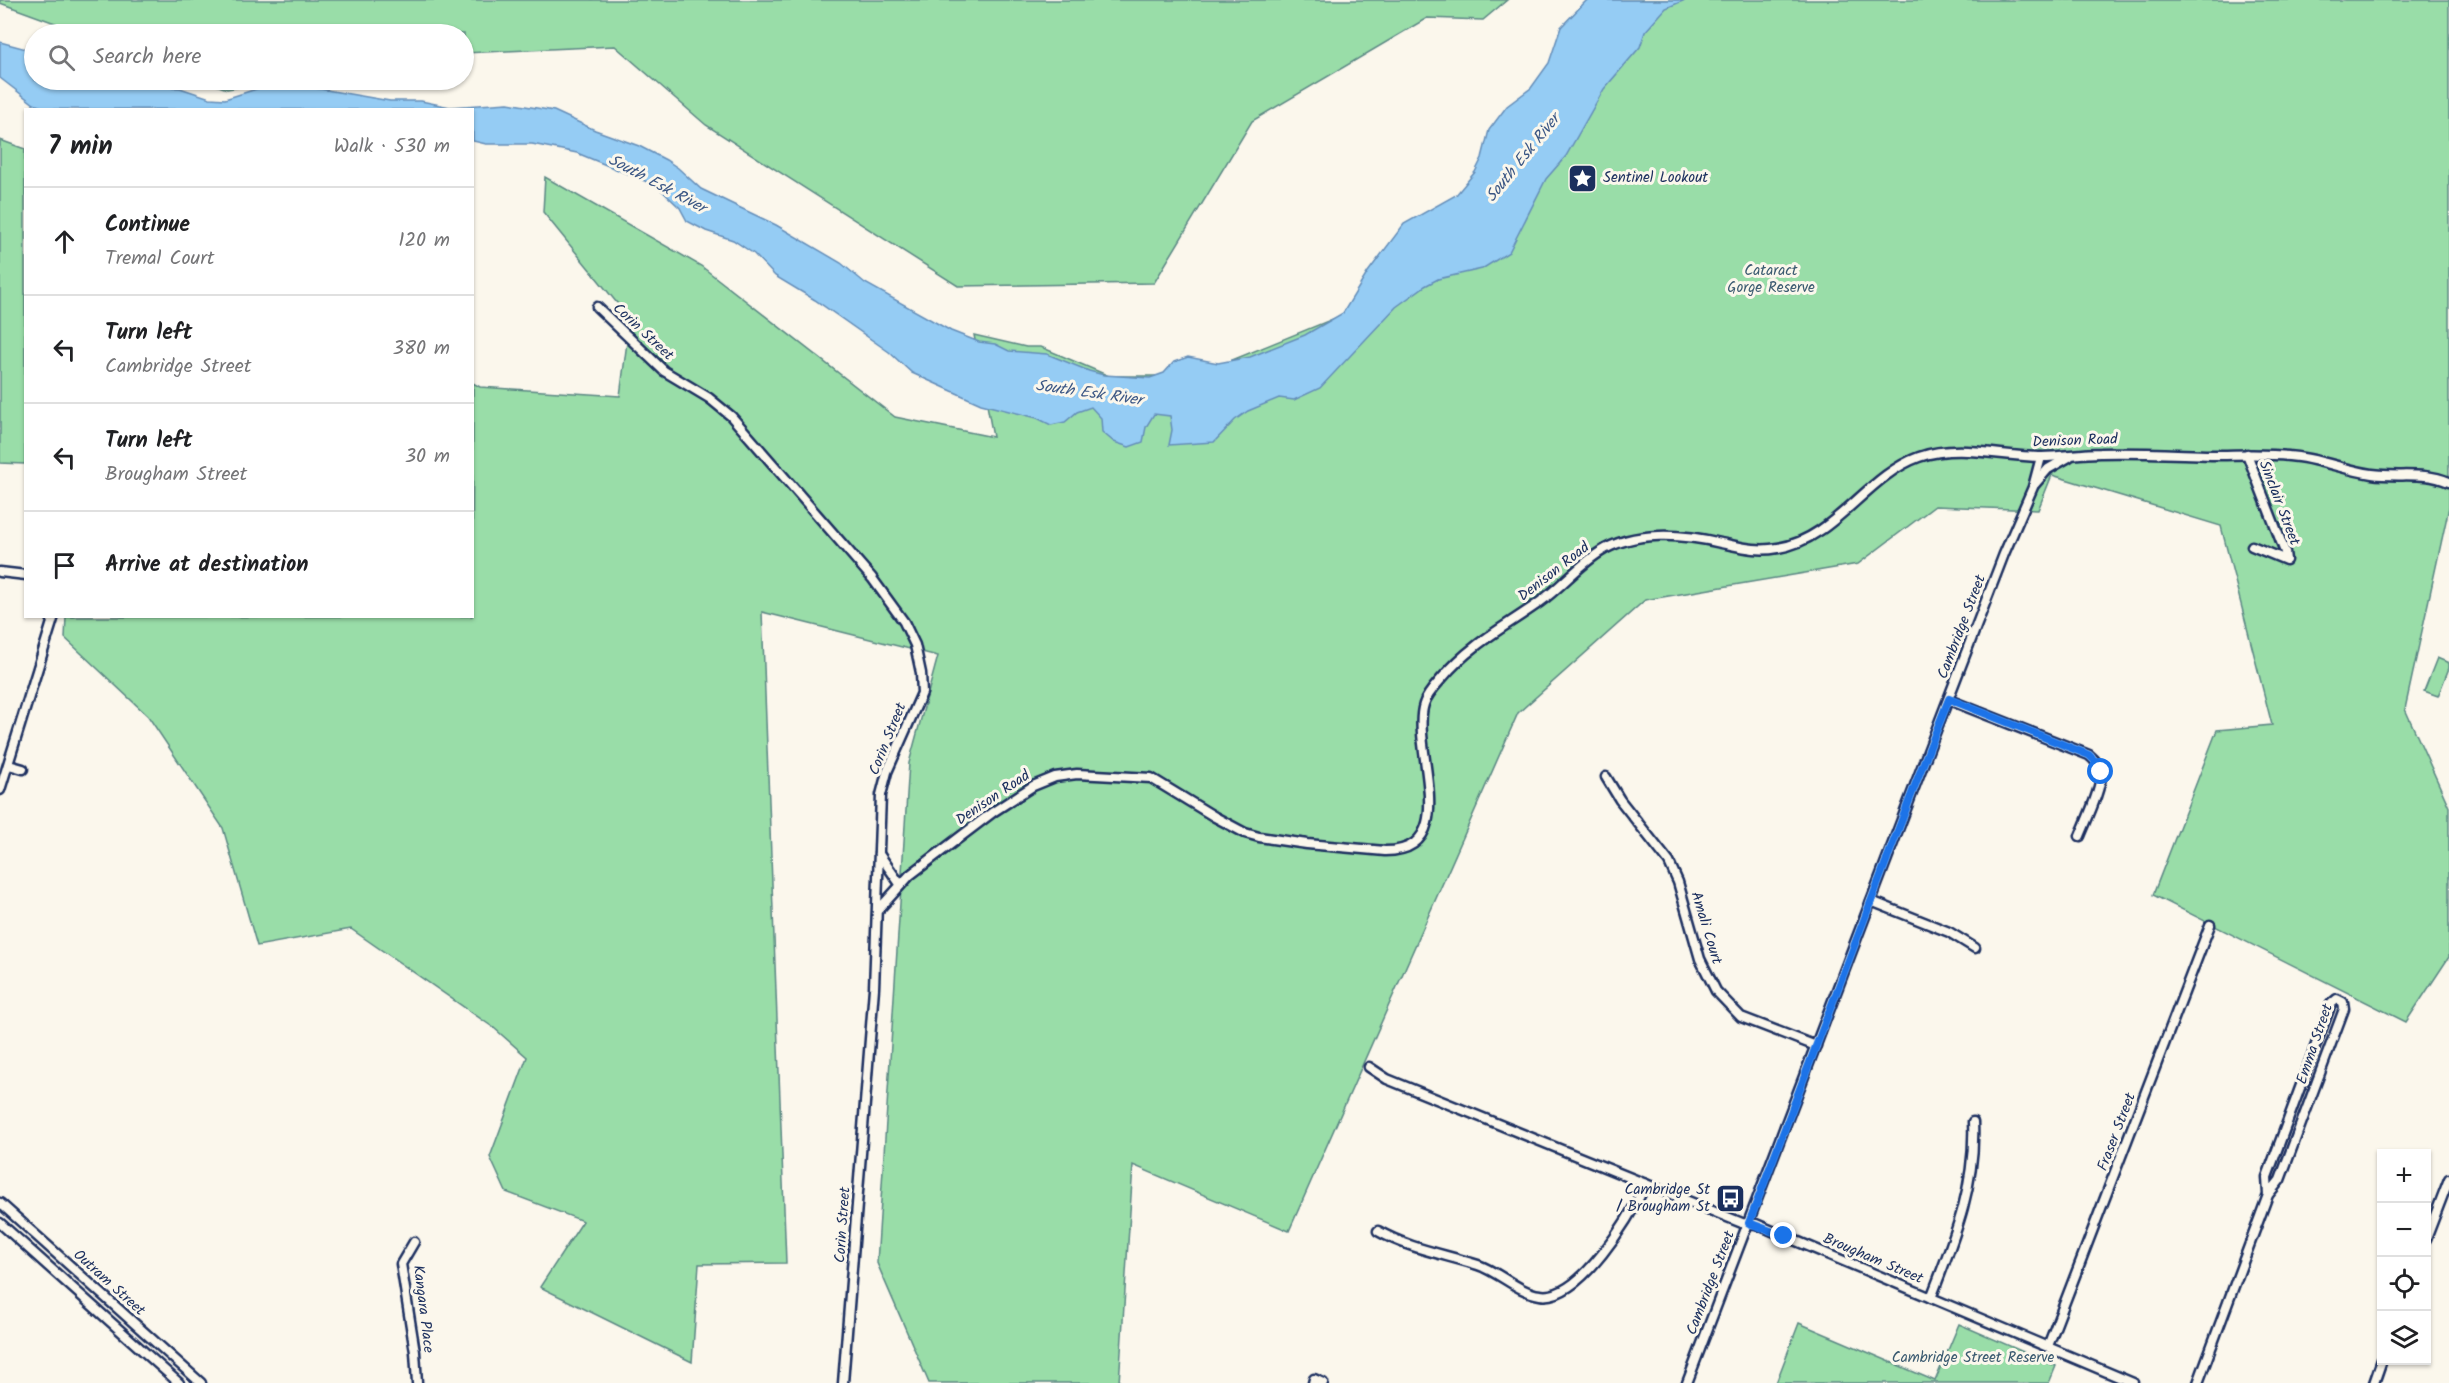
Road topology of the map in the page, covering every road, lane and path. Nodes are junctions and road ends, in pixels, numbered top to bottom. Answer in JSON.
{"nodes":[{"id":1,"x":597,"y":307,"type":"dead end"},
{"id":2,"x":2247,"y":454,"type":"junction"},
{"id":3,"x":2073,"y":455,"type":"junction"},
{"id":4,"x":2041,"y":457,"type":"junction"},
{"id":5,"x":2449,"y":482,"type":"edge"},
{"id":6,"x":2033,"y":487,"type":"junction"},
{"id":7,"x":2252,"y":546,"type":"dead end"},
{"id":8,"x":0,"y":572,"type":"edge"},
{"id":9,"x":24,"y":575,"type":"edge"},
{"id":10,"x":53,"y":618,"type":"edge"},
{"id":11,"x":1949,"y":699,"type":"junction"},
{"id":12,"x":9,"y":765,"type":"junction"},
{"id":13,"x":23,"y":769,"type":"dead end"},
{"id":14,"x":1606,"y":777,"type":"dead end"},
{"id":15,"x":0,"y":790,"type":"edge"},
{"id":16,"x":2080,"y":837,"type":"dead end"},
{"id":17,"x":879,"y":854,"type":"junction"},
{"id":18,"x":900,"y":884,"type":"junction"},
{"id":19,"x":1871,"y":900,"type":"junction"},
{"id":20,"x":879,"y":909,"type":"junction"},
{"id":21,"x":2210,"y":925,"type":"dead end"},
{"id":22,"x":1975,"y":948,"type":"dead end"},
{"id":23,"x":1816,"y":1046,"type":"junction"},
{"id":24,"x":1369,"y":1067,"type":"dead end"},
{"id":25,"x":1972,"y":1122,"type":"dead end"},
{"id":26,"x":2449,"y":1179,"type":"edge"},
{"id":27,"x":1646,"y":1184,"type":"junction"},
{"id":28,"x":2268,"y":1195,"type":"junction"},
{"id":29,"x":0,"y":1203,"type":"edge"},
{"id":30,"x":0,"y":1223,"type":"edge"},
{"id":31,"x":1749,"y":1223,"type":"junction"},
{"id":32,"x":2431,"y":1228,"type":"edge"},
{"id":33,"x":1378,"y":1231,"type":"dead end"},
{"id":34,"x":414,"y":1242,"type":"dead end"},
{"id":35,"x":1931,"y":1298,"type":"junction"},
{"id":36,"x":114,"y":1305,"type":"junction"},
{"id":37,"x":104,"y":1317,"type":"junction"},
{"id":38,"x":2048,"y":1347,"type":"junction"},
{"id":39,"x":2380,"y":1365,"type":"edge"},
{"id":40,"x":1313,"y":1381,"type":"edge"},
{"id":41,"x":178,"y":1383,"type":"edge"},
{"id":42,"x":201,"y":1383,"type":"edge"},
{"id":43,"x":417,"y":1383,"type":"edge"},
{"id":44,"x":843,"y":1383,"type":"edge"},
{"id":45,"x":1323,"y":1383,"type":"edge"},
{"id":46,"x":1687,"y":1383,"type":"edge"},
{"id":47,"x":2133,"y":1383,"type":"edge"},
{"id":48,"x":2198,"y":1383,"type":"edge"},
{"id":49,"x":2374,"y":1383,"type":"edge"}],
"edges":[{"from":1,"to":17,"type":"street","name":"Corin Street"},
{"from":2,"to":3,"type":"street","name":"Denison Road"},
{"from":2,"to":5,"type":"street","name":"Denison Road"},
{"from":2,"to":7,"type":"street","name":"Sinclair Street"},
{"from":3,"to":4,"type":"street","name":"Denison Road"},
{"from":3,"to":6,"type":"street","name":"Cambridge Street"},
{"from":4,"to":6,"type":"street","name":"Cambridge Street"},
{"from":4,"to":18,"type":"street","name":"Denison Road"},
{"from":6,"to":11,"type":"street","name":"Cambridge Street"},
{"from":8,"to":9,"type":"street"},
{"from":10,"to":12,"type":"street"},
{"from":11,"to":16,"type":"street"},
{"from":11,"to":19,"type":"street","name":"Cambridge Street"},
{"from":12,"to":13,"type":"street"},
{"from":12,"to":15,"type":"street"},
{"from":14,"to":23,"type":"street","name":"Amali Court"},
{"from":17,"to":18,"type":"street"},
{"from":17,"to":20,"type":"street","name":"Corin Street"},
{"from":18,"to":20,"type":"street","name":"Denison Road"},
{"from":19,"to":22,"type":"street"},
{"from":19,"to":23,"type":"street","name":"Cambridge Street"},
{"from":20,"to":44,"type":"street","name":"Corin Street"},
{"from":21,"to":38,"type":"street","name":"Fraser Street"},
{"from":23,"to":31,"type":"street","name":"Cambridge Street"},
{"from":24,"to":27,"type":"street","name":"Brougham Street"},
{"from":25,"to":35,"type":"street"},
{"from":26,"to":32,"type":"street"},
{"from":27,"to":31,"type":"street","name":"Brougham Street"},
{"from":27,"to":33,"type":"street"},
{"from":28,"to":28,"type":"street","name":"Emma Street"},
{"from":28,"to":48,"type":"street","name":"Emma Street"},
{"from":29,"to":36,"type":"street","name":"Outram Street"},
{"from":30,"to":37,"type":"street","name":"Outram Street"},
{"from":31,"to":35,"type":"street","name":"Brougham Street"},
{"from":31,"to":46,"type":"street","name":"Cambridge Street"},
{"from":34,"to":43,"type":"street","name":"Kangara Place"},
{"from":35,"to":38,"type":"street","name":"Brougham Street"},
{"from":36,"to":37,"type":"street"},
{"from":36,"to":42,"type":"street","name":"Outram Street"},
{"from":37,"to":41,"type":"street","name":"Outram Street"},
{"from":38,"to":47,"type":"street","name":"Brougham Street"},
{"from":39,"to":49,"type":"street"},
{"from":40,"to":45,"type":"street"}]}
